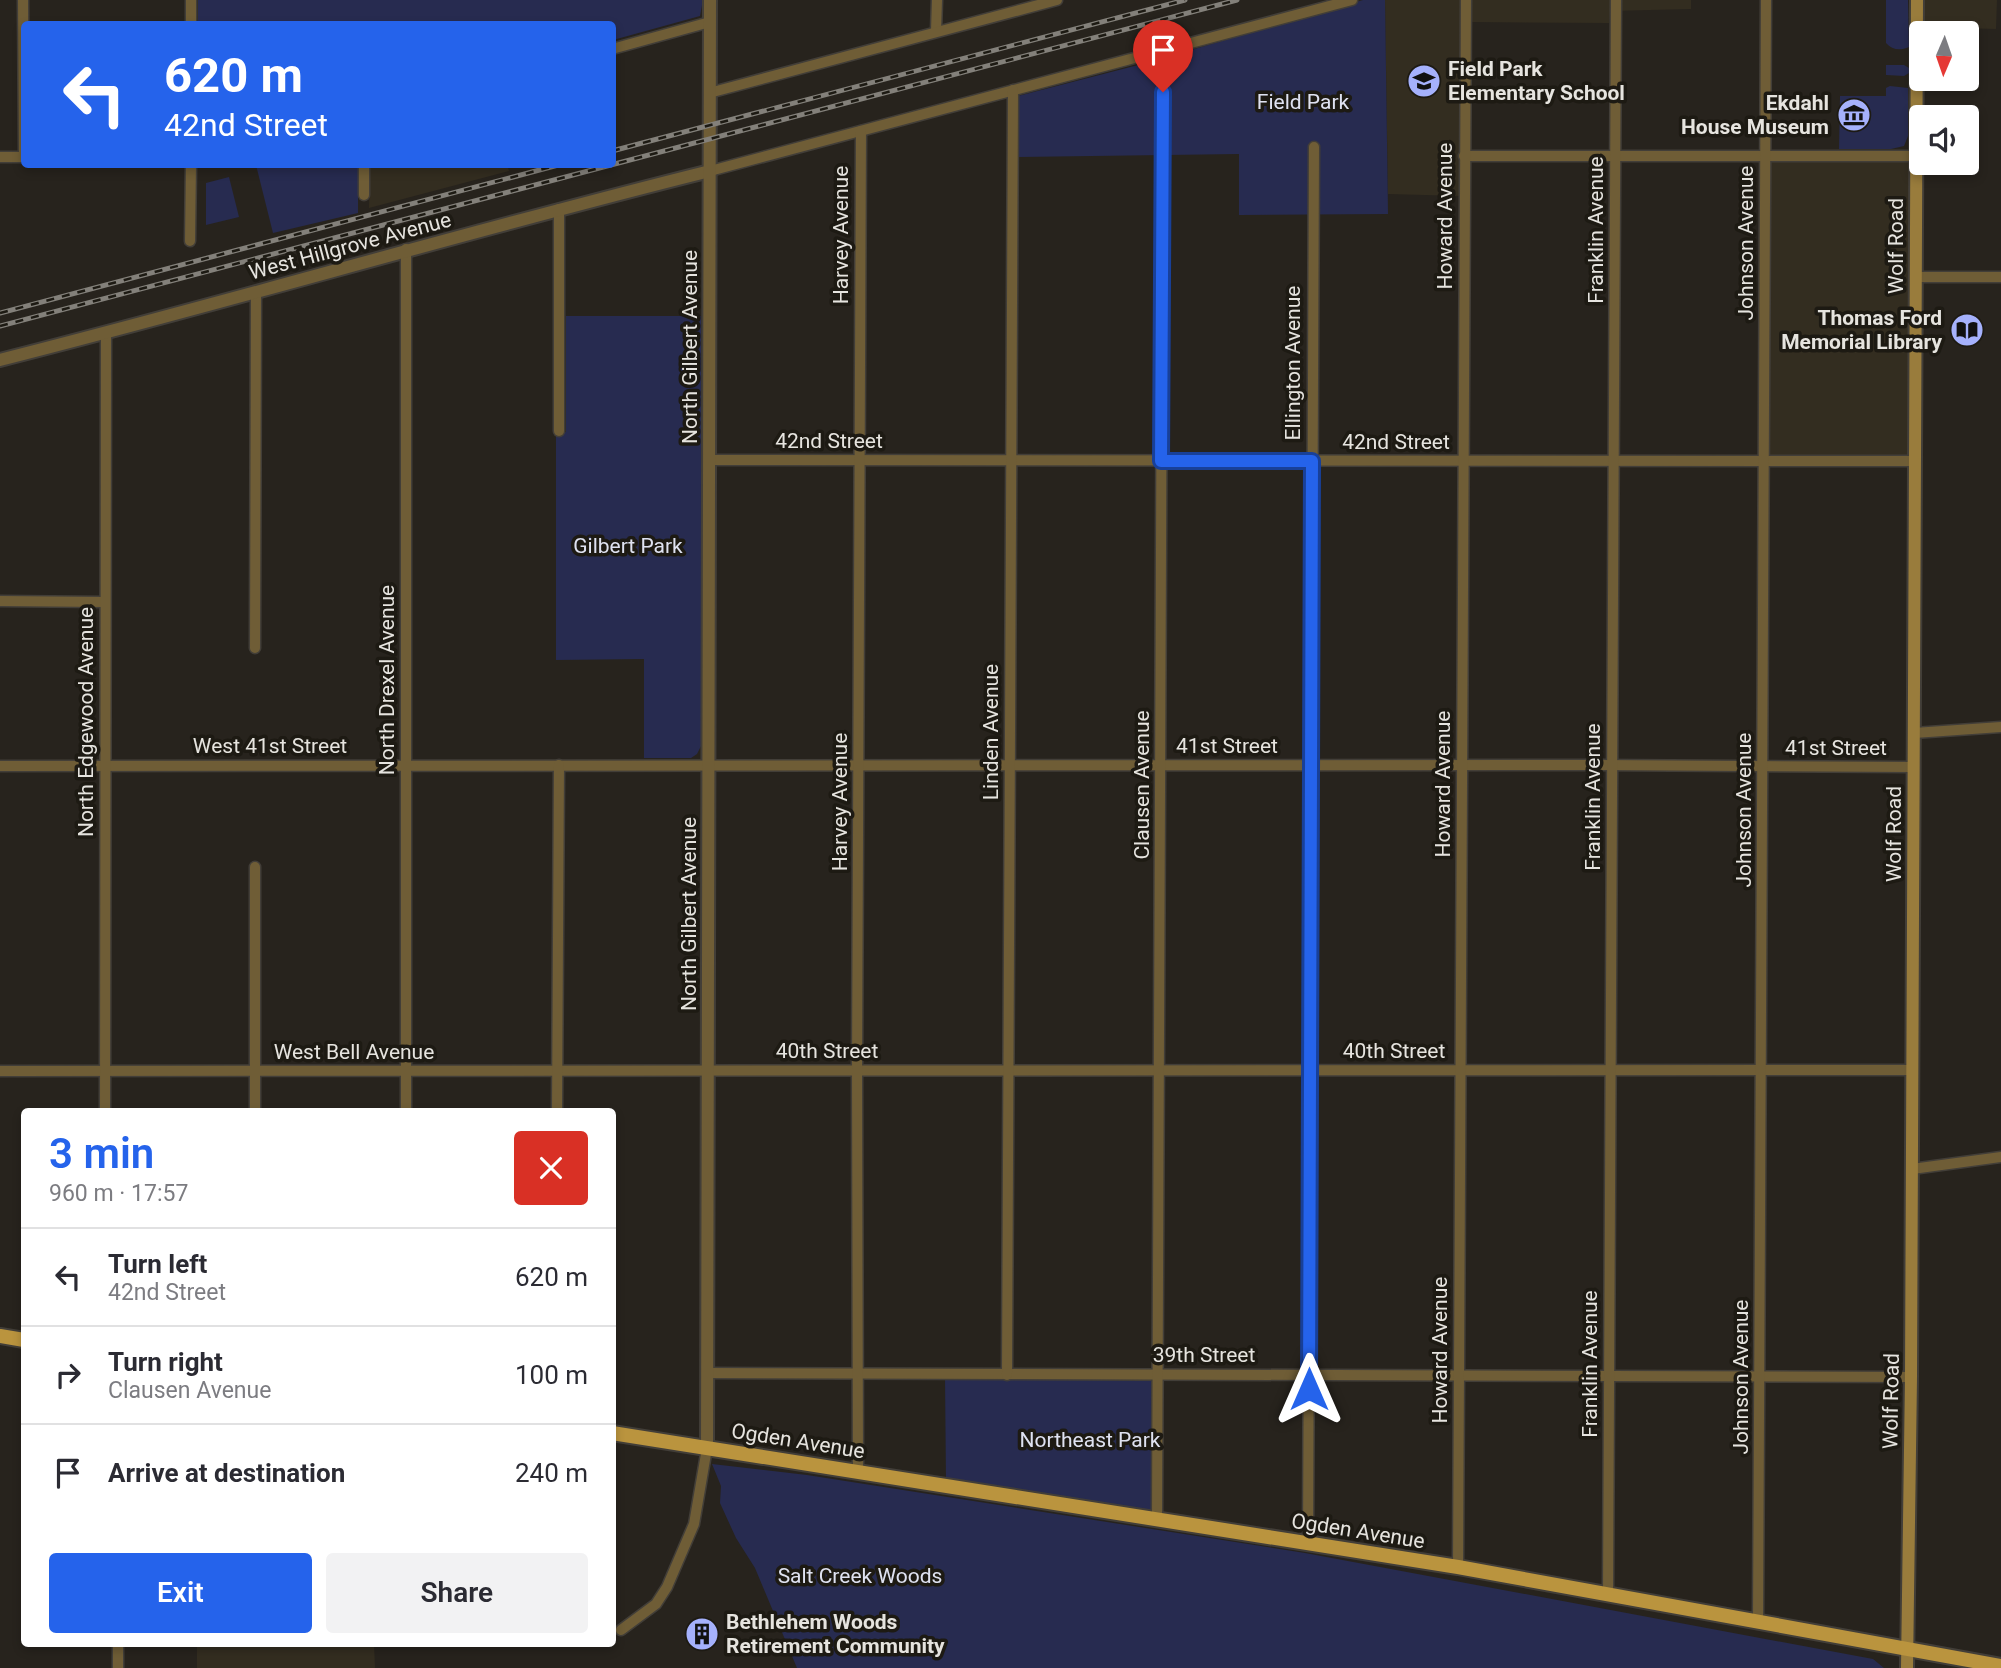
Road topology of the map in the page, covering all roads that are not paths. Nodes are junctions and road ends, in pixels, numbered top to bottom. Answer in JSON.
{"nodes":[{"id":1,"x":23,"y":0,"type":"edge"},
{"id":2,"x":191,"y":0,"type":"edge"},
{"id":3,"x":710,"y":0,"type":"edge"},
{"id":4,"x":937,"y":0,"type":"edge"},
{"id":5,"x":1057,"y":0,"type":"edge"},
{"id":6,"x":1352,"y":0,"type":"edge"},
{"id":7,"x":1466,"y":0,"type":"edge"},
{"id":8,"x":1616,"y":0,"type":"edge"},
{"id":9,"x":1766,"y":0,"type":"edge"},
{"id":10,"x":1917,"y":0,"type":"edge"},
{"id":11,"x":23,"y":21,"type":"edge"},
{"id":12,"x":191,"y":21,"type":"edge"},
{"id":13,"x":710,"y":22,"type":"junction"},
{"id":14,"x":936,"y":31,"type":"junction"},
{"id":15,"x":616,"y":48,"type":"edge"},
{"id":16,"x":1159,"y":51,"type":"junction"},
{"id":17,"x":1013,"y":90,"type":"junction"},
{"id":18,"x":709,"y":93,"type":"junction"},
{"id":19,"x":1916,"y":105,"type":"edge"},
{"id":20,"x":861,"y":131,"type":"junction"},
{"id":21,"x":1314,"y":147,"type":"dead end"},
{"id":22,"x":1765,"y":155,"type":"junction"},
{"id":23,"x":1464,"y":156,"type":"junction"},
{"id":24,"x":1615,"y":156,"type":"junction"},
{"id":25,"x":1909,"y":156,"type":"edge"},
{"id":26,"x":0,"y":157,"type":"edge"},
{"id":27,"x":21,"y":157,"type":"edge"},
{"id":28,"x":191,"y":168,"type":"edge"},
{"id":29,"x":364,"y":168,"type":"edge"},
{"id":30,"x":710,"y":171,"type":"junction"},
{"id":31,"x":1916,"y":175,"type":"edge"},
{"id":32,"x":364,"y":195,"type":"dead end"},
{"id":33,"x":559,"y":209,"type":"junction"},
{"id":34,"x":190,"y":241,"type":"dead end"},
{"id":35,"x":406,"y":249,"type":"junction"},
{"id":36,"x":1916,"y":277,"type":"junction"},
{"id":37,"x":2001,"y":277,"type":"edge"},
{"id":38,"x":256,"y":292,"type":"junction"},
{"id":39,"x":106,"y":333,"type":"junction"},
{"id":40,"x":0,"y":360,"type":"edge"},
{"id":41,"x":559,"y":430,"type":"dead end"},
{"id":42,"x":709,"y":460,"type":"junction"},
{"id":43,"x":860,"y":460,"type":"junction"},
{"id":44,"x":1012,"y":461,"type":"junction"},
{"id":45,"x":1161,"y":461,"type":"junction"},
{"id":46,"x":1312,"y":461,"type":"junction"},
{"id":47,"x":1463,"y":461,"type":"junction"},
{"id":48,"x":1613,"y":461,"type":"junction"},
{"id":49,"x":1766,"y":461,"type":"junction"},
{"id":50,"x":1914,"y":461,"type":"junction"},
{"id":51,"x":0,"y":601,"type":"edge"},
{"id":52,"x":105,"y":602,"type":"junction"},
{"id":53,"x":255,"y":648,"type":"dead end"},
{"id":54,"x":2001,"y":727,"type":"edge"},
{"id":55,"x":1914,"y":733,"type":"junction"},
{"id":56,"x":406,"y":765,"type":"junction"},
{"id":57,"x":559,"y":765,"type":"junction"},
{"id":58,"x":708,"y":765,"type":"junction"},
{"id":59,"x":860,"y":765,"type":"junction"},
{"id":60,"x":1010,"y":765,"type":"junction"},
{"id":61,"x":1311,"y":765,"type":"junction"},
{"id":62,"x":1462,"y":765,"type":"junction"},
{"id":63,"x":1612,"y":765,"type":"junction"},
{"id":64,"x":0,"y":766,"type":"edge"},
{"id":65,"x":106,"y":766,"type":"junction"},
{"id":66,"x":1161,"y":766,"type":"junction"},
{"id":67,"x":1763,"y":767,"type":"junction"},
{"id":68,"x":1913,"y":767,"type":"junction"},
{"id":69,"x":255,"y":867,"type":"dead end"},
{"id":70,"x":708,"y":1069,"type":"junction"},
{"id":71,"x":857,"y":1070,"type":"junction"},
{"id":72,"x":1009,"y":1070,"type":"junction"},
{"id":73,"x":1160,"y":1070,"type":"junction"},
{"id":74,"x":1762,"y":1070,"type":"junction"},
{"id":75,"x":1912,"y":1070,"type":"junction"},
{"id":76,"x":104,"y":1071,"type":"junction"},
{"id":77,"x":406,"y":1071,"type":"junction"},
{"id":78,"x":557,"y":1071,"type":"junction"},
{"id":79,"x":1310,"y":1071,"type":"junction"},
{"id":80,"x":1461,"y":1071,"type":"junction"},
{"id":81,"x":1610,"y":1071,"type":"junction"},
{"id":82,"x":0,"y":1072,"type":"edge"},
{"id":83,"x":255,"y":1072,"type":"junction"},
{"id":84,"x":105,"y":1108,"type":"edge"},
{"id":85,"x":255,"y":1108,"type":"edge"},
{"id":86,"x":406,"y":1108,"type":"edge"},
{"id":87,"x":557,"y":1108,"type":"edge"},
{"id":88,"x":2001,"y":1157,"type":"edge"},
{"id":89,"x":1912,"y":1169,"type":"junction"},
{"id":90,"x":0,"y":1336,"type":"edge"},
{"id":91,"x":21,"y":1340,"type":"edge"},
{"id":92,"x":707,"y":1373,"type":"junction"},
{"id":93,"x":858,"y":1374,"type":"junction"},
{"id":94,"x":1158,"y":1374,"type":"junction"},
{"id":95,"x":1007,"y":1375,"type":"junction"},
{"id":96,"x":1309,"y":1375,"type":"junction"},
{"id":97,"x":1459,"y":1375,"type":"junction"},
{"id":98,"x":1610,"y":1376,"type":"junction"},
{"id":99,"x":1760,"y":1376,"type":"junction"},
{"id":100,"x":1910,"y":1377,"type":"junction"},
{"id":101,"x":616,"y":1434,"type":"edge"},
{"id":102,"x":707,"y":1448,"type":"junction"},
{"id":103,"x":858,"y":1472,"type":"junction"},
{"id":104,"x":1157,"y":1519,"type":"junction"},
{"id":105,"x":1308,"y":1545,"type":"junction"},
{"id":106,"x":1458,"y":1567,"type":"junction"},
{"id":107,"x":1608,"y":1593,"type":"junction"},
{"id":108,"x":1758,"y":1621,"type":"junction"},
{"id":109,"x":621,"y":1630,"type":"dead end"},
{"id":110,"x":118,"y":1647,"type":"edge"},
{"id":111,"x":1906,"y":1649,"type":"junction"},
{"id":112,"x":2001,"y":1666,"type":"edge"},
{"id":113,"x":118,"y":1668,"type":"edge"},
{"id":114,"x":1907,"y":1668,"type":"edge"}],
"edges":[{"from":1,"to":11,"type":"street"},
{"from":2,"to":12,"type":"street"},
{"from":3,"to":13,"type":"street","name":"North Gilbert Avenue"},
{"from":4,"to":14,"type":"street"},
{"from":5,"to":14,"type":"street"},
{"from":6,"to":16,"type":"street"},
{"from":7,"to":23,"type":"street","name":"Howard Avenue"},
{"from":8,"to":24,"type":"street","name":"Franklin Avenue"},
{"from":9,"to":22,"type":"street","name":"Johnson Avenue"},
{"from":10,"to":19,"type":"main road","name":"Wolf Road"},
{"from":13,"to":15,"type":"street"},
{"from":13,"to":18,"type":"street","name":"North Gilbert Avenue"},
{"from":14,"to":18,"type":"street"},
{"from":16,"to":17,"type":"street"},
{"from":16,"to":45,"type":"street","name":"Clausen Avenue"},
{"from":17,"to":20,"type":"street"},
{"from":17,"to":44,"type":"street","name":"Linden Avenue"},
{"from":18,"to":30,"type":"street","name":"North Gilbert Avenue"},
{"from":20,"to":30,"type":"street"},
{"from":20,"to":43,"type":"street","name":"Harvey Avenue"},
{"from":21,"to":46,"type":"street","name":"Ellington Avenue"},
{"from":22,"to":24,"type":"street"},
{"from":22,"to":25,"type":"street"},
{"from":22,"to":49,"type":"street","name":"Johnson Avenue"},
{"from":23,"to":24,"type":"street"},
{"from":23,"to":47,"type":"street","name":"Howard Avenue"},
{"from":24,"to":48,"type":"street","name":"Franklin Avenue"},
{"from":26,"to":27,"type":"street"},
{"from":28,"to":34,"type":"street"},
{"from":29,"to":32,"type":"street"},
{"from":30,"to":33,"type":"street","name":"West Hillgrove Avenue"},
{"from":30,"to":42,"type":"street","name":"North Gilbert Avenue"},
{"from":31,"to":36,"type":"main road","name":"Wolf Road"},
{"from":33,"to":35,"type":"street","name":"West Hillgrove Avenue"},
{"from":33,"to":41,"type":"street"},
{"from":35,"to":38,"type":"street","name":"West Hillgrove Avenue"},
{"from":35,"to":56,"type":"street","name":"North Drexel Avenue"},
{"from":36,"to":37,"type":"street"},
{"from":36,"to":50,"type":"main road","name":"Wolf Road"},
{"from":38,"to":39,"type":"street","name":"West Hillgrove Avenue"},
{"from":38,"to":53,"type":"street"},
{"from":39,"to":40,"type":"street","name":"West Hillgrove Avenue"},
{"from":39,"to":52,"type":"street","name":"North Edgewood Avenue"},
{"from":42,"to":43,"type":"street","name":"42nd Street"},
{"from":42,"to":58,"type":"street","name":"North Gilbert Avenue"},
{"from":43,"to":44,"type":"street","name":"42nd Street"},
{"from":43,"to":59,"type":"street","name":"Harvey Avenue"},
{"from":44,"to":45,"type":"street","name":"42nd Street"},
{"from":44,"to":60,"type":"street","name":"Linden Avenue"},
{"from":45,"to":46,"type":"street","name":"42nd Street"},
{"from":45,"to":66,"type":"street","name":"Clausen Avenue"},
{"from":46,"to":47,"type":"street","name":"42nd Street"},
{"from":46,"to":61,"type":"street","name":"Ellington Avenue"},
{"from":47,"to":48,"type":"street","name":"42nd Street"},
{"from":47,"to":62,"type":"street","name":"Howard Avenue"},
{"from":48,"to":49,"type":"street","name":"42nd Street"},
{"from":48,"to":63,"type":"street","name":"Franklin Avenue"},
{"from":49,"to":50,"type":"street","name":"42nd Street"},
{"from":49,"to":67,"type":"street","name":"Johnson Avenue"},
{"from":50,"to":55,"type":"main road","name":"Wolf Road"},
{"from":51,"to":52,"type":"street"},
{"from":52,"to":65,"type":"street","name":"North Edgewood Avenue"},
{"from":54,"to":55,"type":"street"},
{"from":55,"to":68,"type":"main road","name":"Wolf Road"},
{"from":56,"to":57,"type":"street","name":"West 41st Street"},
{"from":56,"to":65,"type":"street","name":"West 41st Street"},
{"from":56,"to":77,"type":"street","name":"North Drexel Avenue"},
{"from":57,"to":58,"type":"street","name":"West 41st Street"},
{"from":57,"to":78,"type":"street"},
{"from":58,"to":59,"type":"street","name":"41st Street"},
{"from":58,"to":70,"type":"street","name":"North Gilbert Avenue"},
{"from":59,"to":60,"type":"street","name":"41st Street"},
{"from":59,"to":71,"type":"street","name":"Harvey Avenue"},
{"from":60,"to":66,"type":"street","name":"41st Street"},
{"from":60,"to":72,"type":"street","name":"Linden Avenue"},
{"from":61,"to":62,"type":"street","name":"41st Street"},
{"from":61,"to":66,"type":"street","name":"41st Street"},
{"from":61,"to":79,"type":"street","name":"Ellington Avenue"},
{"from":62,"to":63,"type":"street","name":"41st Street"},
{"from":62,"to":80,"type":"street","name":"Howard Avenue"},
{"from":63,"to":67,"type":"street","name":"41st Street"},
{"from":63,"to":81,"type":"street","name":"Franklin Avenue"},
{"from":64,"to":65,"type":"street","name":"West 41st Street"},
{"from":65,"to":76,"type":"street","name":"North Edgewood Avenue"},
{"from":66,"to":73,"type":"street","name":"Clausen Avenue"},
{"from":67,"to":68,"type":"street","name":"41st Street"},
{"from":67,"to":74,"type":"street","name":"Johnson Avenue"},
{"from":68,"to":75,"type":"main road","name":"Wolf Road"},
{"from":69,"to":83,"type":"street"},
{"from":70,"to":71,"type":"street","name":"40th Street"},
{"from":70,"to":78,"type":"street","name":"West Bell Avenue"},
{"from":70,"to":92,"type":"street","name":"North Gilbert Avenue"},
{"from":71,"to":72,"type":"street","name":"40th Street"},
{"from":71,"to":93,"type":"street","name":"Harvey Avenue"},
{"from":72,"to":73,"type":"street","name":"40th Street"},
{"from":72,"to":95,"type":"street","name":"Linden Avenue"},
{"from":73,"to":79,"type":"street","name":"40th Street"},
{"from":73,"to":94,"type":"street","name":"Clausen Avenue"},
{"from":74,"to":75,"type":"street","name":"40th Street"},
{"from":74,"to":81,"type":"street","name":"40th Street"},
{"from":74,"to":99,"type":"street","name":"Johnson Avenue"},
{"from":75,"to":89,"type":"main road","name":"Wolf Road"},
{"from":76,"to":82,"type":"street","name":"West Bell Avenue"},
{"from":76,"to":83,"type":"street","name":"West Bell Avenue"},
{"from":76,"to":84,"type":"street","name":"North Edgewood Avenue"},
{"from":77,"to":78,"type":"street","name":"West Bell Avenue"},
{"from":77,"to":83,"type":"street","name":"West Bell Avenue"},
{"from":77,"to":86,"type":"street","name":"North Drexel Avenue"},
{"from":78,"to":87,"type":"street"},
{"from":79,"to":80,"type":"street","name":"40th Street"},
{"from":79,"to":96,"type":"street","name":"Ellington Avenue"},
{"from":80,"to":81,"type":"street","name":"40th Street"},
{"from":80,"to":97,"type":"street","name":"Howard Avenue"},
{"from":81,"to":98,"type":"street","name":"Franklin Avenue"},
{"from":83,"to":85,"type":"street"},
{"from":88,"to":89,"type":"street"},
{"from":89,"to":100,"type":"main road","name":"Wolf Road"},
{"from":90,"to":91,"type":"main road"},
{"from":92,"to":93,"type":"street","name":"39th Street"},
{"from":92,"to":102,"type":"street","name":"North Gilbert Avenue"},
{"from":93,"to":95,"type":"street","name":"39th Street"},
{"from":93,"to":103,"type":"street","name":"Harvey Avenue"},
{"from":94,"to":95,"type":"street","name":"39th Street"},
{"from":94,"to":96,"type":"street","name":"39th Street"},
{"from":94,"to":104,"type":"street","name":"Clausen Avenue"},
{"from":96,"to":97,"type":"street","name":"39th Street"},
{"from":96,"to":105,"type":"street","name":"Ellington Avenue"},
{"from":97,"to":98,"type":"street","name":"39th Street"},
{"from":97,"to":106,"type":"street","name":"Howard Avenue"},
{"from":98,"to":99,"type":"street","name":"39th Street"},
{"from":98,"to":107,"type":"street","name":"Franklin Avenue"},
{"from":99,"to":100,"type":"street","name":"39th Street"},
{"from":99,"to":108,"type":"street","name":"Johnson Avenue"},
{"from":100,"to":111,"type":"main road","name":"Wolf Road"},
{"from":101,"to":102,"type":"main road","name":"Ogden Avenue"},
{"from":102,"to":103,"type":"main road","name":"Ogden Avenue"},
{"from":102,"to":109,"type":"street","name":"North Gilbert Avenue"},
{"from":103,"to":104,"type":"main road","name":"Ogden Avenue"},
{"from":104,"to":105,"type":"main road","name":"Ogden Avenue"},
{"from":105,"to":106,"type":"main road","name":"Ogden Avenue"},
{"from":106,"to":107,"type":"main road","name":"Ogden Avenue"},
{"from":107,"to":108,"type":"main road","name":"Ogden Avenue"},
{"from":108,"to":111,"type":"main road","name":"Ogden Avenue"},
{"from":110,"to":113,"type":"street"},
{"from":111,"to":112,"type":"main road","name":"Ogden Avenue"},
{"from":111,"to":114,"type":"main road","name":"Wolf Road"}]}
